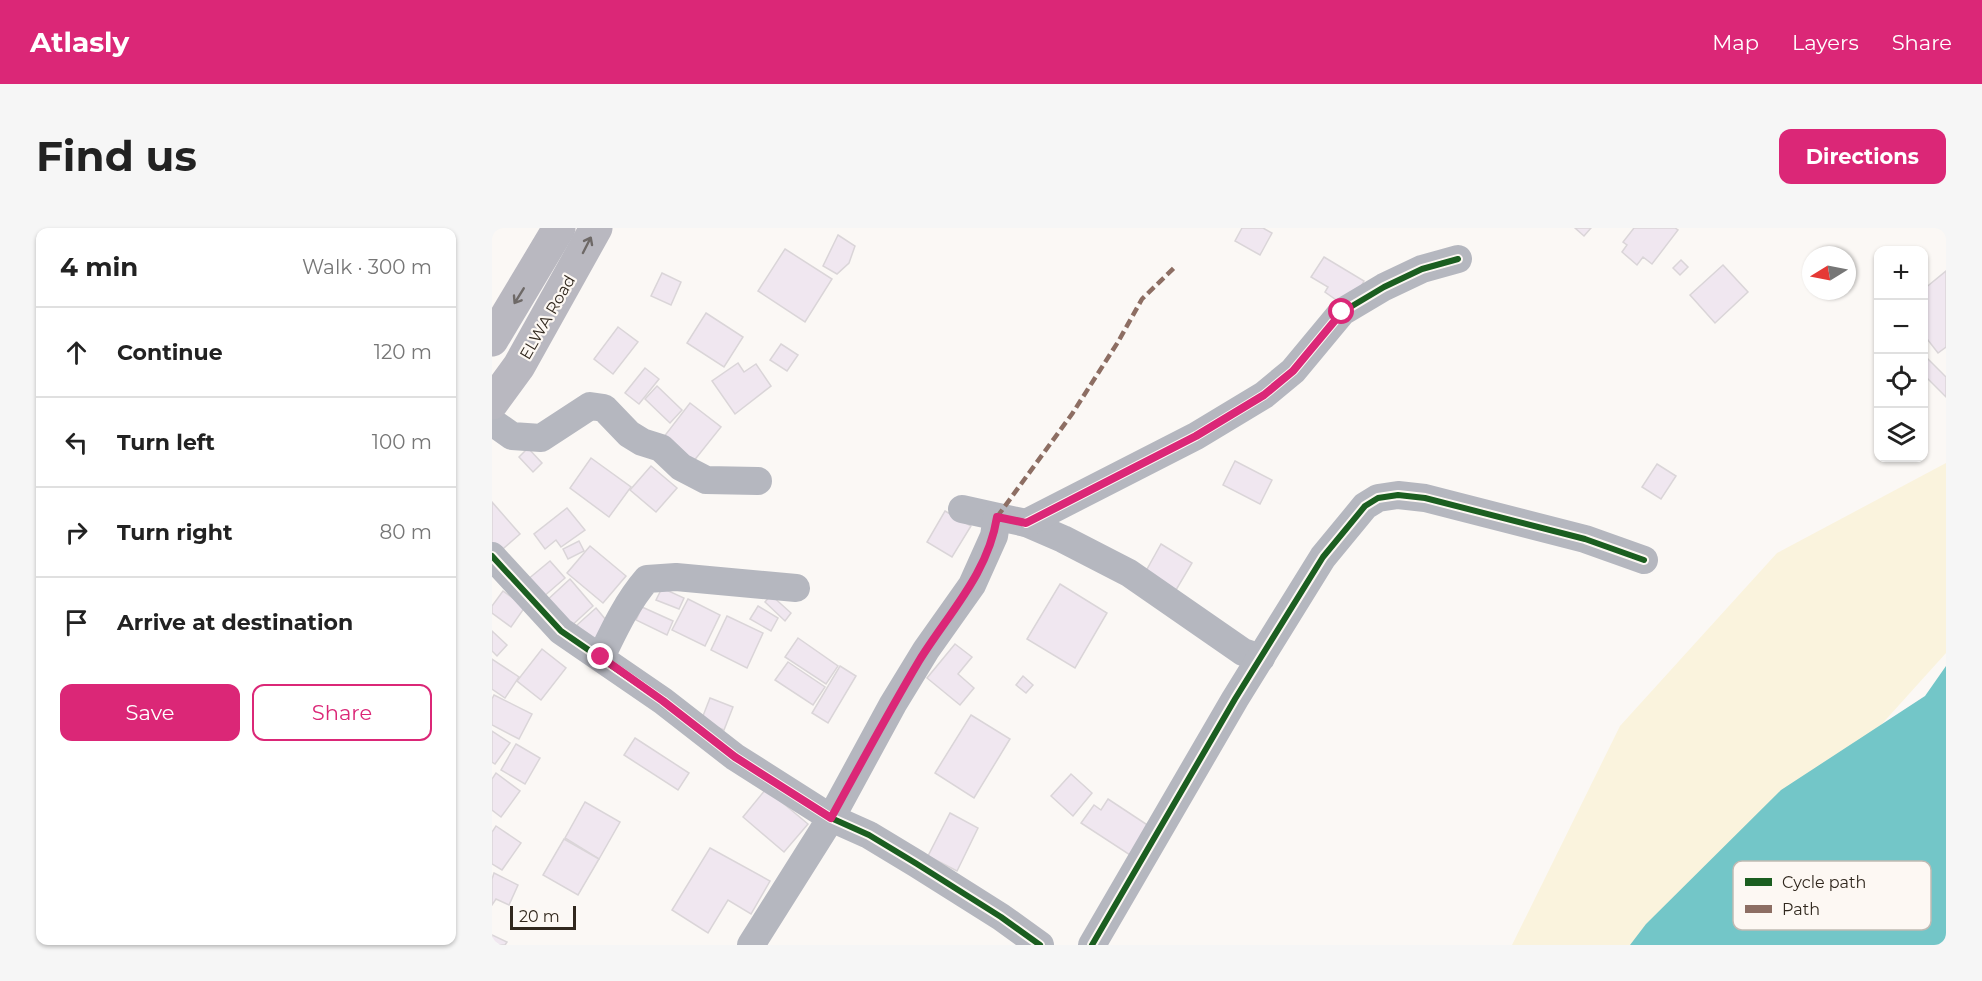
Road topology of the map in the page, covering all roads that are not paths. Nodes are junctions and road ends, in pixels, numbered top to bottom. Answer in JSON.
{"nodes":[{"id":1,"x":559,"y":228,"type":"edge"},
{"id":2,"x":596,"y":228,"type":"edge"},
{"id":3,"x":1458,"y":259,"type":"dead end"},
{"id":4,"x":492,"y":340,"type":"edge"},
{"id":5,"x":492,"y":403,"type":"edge"},
{"id":6,"x":492,"y":422,"type":"edge"},
{"id":7,"x":758,"y":481,"type":"dead end"},
{"id":8,"x":962,"y":509,"type":"dead end"},
{"id":9,"x":997,"y":517,"type":"junction"},
{"id":10,"x":1026,"y":523,"type":"junction"},
{"id":11,"x":492,"y":556,"type":"edge"},
{"id":12,"x":1644,"y":560,"type":"dead end"},
{"id":13,"x":796,"y":588,"type":"dead end"},
{"id":14,"x":601,"y":657,"type":"junction"},
{"id":15,"x":1261,"y":658,"type":"junction"},
{"id":16,"x":831,"y":818,"type":"junction"},
{"id":17,"x":752,"y":945,"type":"edge"},
{"id":18,"x":1040,"y":945,"type":"edge"},
{"id":19,"x":1092,"y":945,"type":"edge"}],
"edges":[{"from":1,"to":4,"type":"main road","name":"ELWA Road","one_way":true},
{"from":5,"to":2,"type":"main road","name":"ELWA Road","one_way":true},
{"from":3,"to":10,"type":"street"},
{"from":6,"to":7,"type":"street"},
{"from":8,"to":9,"type":"street"},
{"from":9,"to":10,"type":"street"},
{"from":9,"to":16,"type":"street"},
{"from":10,"to":15,"type":"street"},
{"from":11,"to":14,"type":"street"},
{"from":12,"to":15,"type":"street"},
{"from":13,"to":14,"type":"street"},
{"from":14,"to":16,"type":"street"},
{"from":15,"to":19,"type":"street"},
{"from":16,"to":17,"type":"street"},
{"from":16,"to":18,"type":"street"}]}
